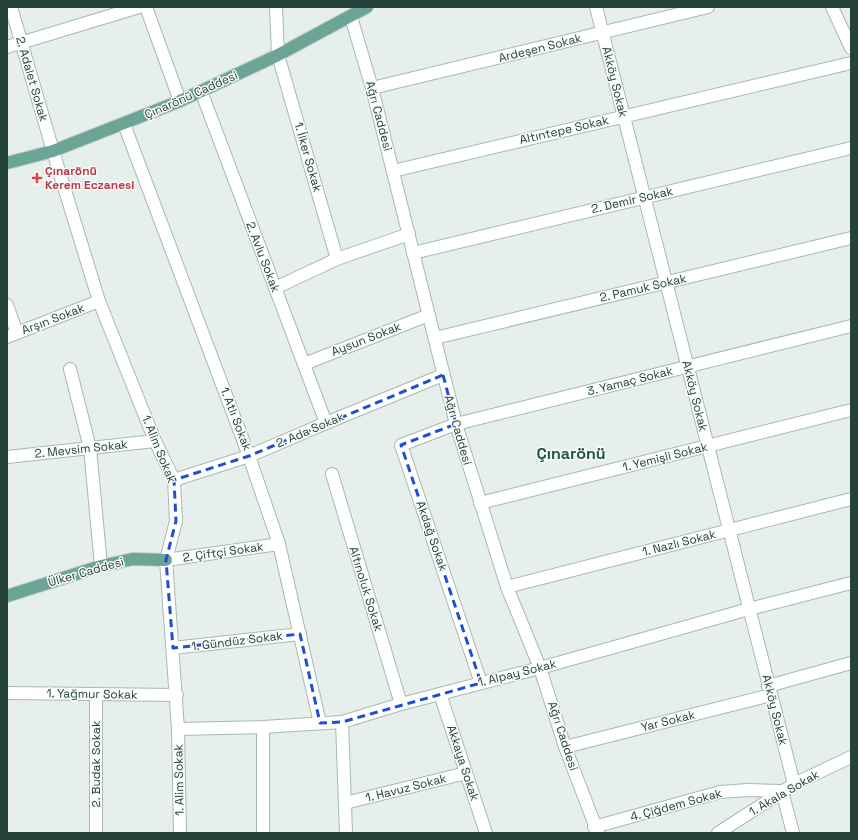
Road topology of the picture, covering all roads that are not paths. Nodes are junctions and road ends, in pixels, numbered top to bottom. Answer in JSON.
{"nodes":[{"id":1,"x":11,"y":7,"type":"edge"},
{"id":2,"x":138,"y":7,"type":"edge"},
{"id":3,"x":146,"y":7,"type":"edge"},
{"id":4,"x":367,"y":7,"type":"edge"},
{"id":5,"x":596,"y":7,"type":"edge"},
{"id":6,"x":708,"y":7,"type":"edge"},
{"id":7,"x":832,"y":7,"type":"edge"},
{"id":8,"x":277,"y":9,"type":"edge"},
{"id":9,"x":351,"y":17,"type":"junction"},
{"id":10,"x":602,"y":33,"type":"junction"},
{"id":11,"x":22,"y":43,"type":"junction"},
{"id":12,"x":7,"y":47,"type":"edge"},
{"id":13,"x":851,"y":48,"type":"edge"},
{"id":14,"x":278,"y":55,"type":"junction"},
{"id":15,"x":851,"y":63,"type":"edge"},
{"id":16,"x":372,"y":88,"type":"junction"},
{"id":17,"x":201,"y":92,"type":"junction"},
{"id":18,"x":180,"y":101,"type":"junction"},
{"id":19,"x":624,"y":116,"type":"junction"},
{"id":20,"x":124,"y":124,"type":"junction"},
{"id":21,"x":851,"y":148,"type":"edge"},
{"id":22,"x":53,"y":151,"type":"junction"},
{"id":23,"x":7,"y":163,"type":"edge"},
{"id":24,"x":393,"y":170,"type":"junction"},
{"id":25,"x":644,"y":198,"type":"junction"},
{"id":26,"x":409,"y":234,"type":"junction"},
{"id":27,"x":851,"y":238,"type":"edge"},
{"id":28,"x":414,"y":253,"type":"junction"},
{"id":29,"x":337,"y":259,"type":"junction"},
{"id":30,"x":666,"y":283,"type":"junction"},
{"id":31,"x":275,"y":288,"type":"junction"},
{"id":32,"x":99,"y":301,"type":"junction"},
{"id":33,"x":7,"y":305,"type":"edge"},
{"id":34,"x":429,"y":315,"type":"junction"},
{"id":35,"x":851,"y":326,"type":"edge"},
{"id":36,"x":12,"y":335,"type":"edge"},
{"id":37,"x":435,"y":338,"type":"junction"},
{"id":38,"x":304,"y":364,"type":"junction"},
{"id":39,"x":687,"y":366,"type":"junction"},
{"id":40,"x":70,"y":369,"type":"dead end"},
{"id":41,"x":443,"y":374,"type":"junction"},
{"id":42,"x":851,"y":410,"type":"edge"},
{"id":43,"x":326,"y":422,"type":"junction"},
{"id":44,"x":456,"y":424,"type":"junction"},
{"id":45,"x":155,"y":441,"type":"junction"},
{"id":46,"x":707,"y":446,"type":"junction"},
{"id":47,"x":90,"y":448,"type":"junction"},
{"id":48,"x":7,"y":456,"type":"edge"},
{"id":49,"x":250,"y":456,"type":"junction"},
{"id":50,"x":332,"y":474,"type":"dead end"},
{"id":51,"x":174,"y":480,"type":"junction"},
{"id":52,"x":851,"y":499,"type":"edge"},
{"id":53,"x":480,"y":503,"type":"junction"},
{"id":54,"x":729,"y":530,"type":"junction"},
{"id":55,"x":280,"y":544,"type":"junction"},
{"id":56,"x":166,"y":560,"type":"junction"},
{"id":57,"x":101,"y":566,"type":"junction"},
{"id":58,"x":851,"y":583,"type":"edge"},
{"id":59,"x":507,"y":587,"type":"junction"},
{"id":60,"x":7,"y":596,"type":"edge"},
{"id":61,"x":749,"y":609,"type":"junction"},
{"id":62,"x":300,"y":634,"type":"junction"},
{"id":63,"x":173,"y":648,"type":"junction"},
{"id":64,"x":851,"y":663,"type":"edge"},
{"id":65,"x":540,"y":668,"type":"junction"},
{"id":66,"x":481,"y":683,"type":"junction"},
{"id":67,"x":770,"y":691,"type":"junction"},
{"id":68,"x":7,"y":693,"type":"edge"},
{"id":69,"x":96,"y":694,"type":"junction"},
{"id":70,"x":440,"y":694,"type":"junction"},
{"id":71,"x":177,"y":695,"type":"junction"},
{"id":72,"x":401,"y":704,"type":"junction"},
{"id":73,"x":320,"y":722,"type":"junction"},
{"id":74,"x":342,"y":722,"type":"junction"},
{"id":75,"x":263,"y":727,"type":"junction"},
{"id":76,"x":178,"y":730,"type":"junction"},
{"id":77,"x":565,"y":747,"type":"junction"},
{"id":78,"x":851,"y":756,"type":"edge"},
{"id":79,"x":466,"y":773,"type":"junction"},
{"id":80,"x":794,"y":784,"type":"junction"},
{"id":81,"x":782,"y":791,"type":"junction"},
{"id":82,"x":345,"y":803,"type":"junction"},
{"id":83,"x":596,"y":830,"type":"edge"},
{"id":84,"x":96,"y":833,"type":"edge"},
{"id":85,"x":180,"y":833,"type":"edge"},
{"id":86,"x":263,"y":833,"type":"edge"},
{"id":87,"x":346,"y":833,"type":"edge"},
{"id":88,"x":486,"y":833,"type":"edge"},
{"id":89,"x":718,"y":833,"type":"edge"},
{"id":90,"x":793,"y":833,"type":"edge"}],
"edges":[{"from":1,"to":11,"type":"street","name":"2. Adalet Sokak"},
{"from":2,"to":11,"type":"street"},
{"from":3,"to":18,"type":"street"},
{"from":4,"to":9,"type":"main road","name":"Çınarönü Caddesi"},
{"from":5,"to":10,"type":"street","name":"Akköy Sokak"},
{"from":6,"to":10,"type":"street","name":"Ardeşen Sokak"},
{"from":7,"to":13,"type":"street"},
{"from":8,"to":14,"type":"street","name":"1. İlker Sokak"},
{"from":9,"to":14,"type":"main road","name":"Çınarönü Caddesi"},
{"from":9,"to":16,"type":"street","name":"Ağrı Caddesi"},
{"from":10,"to":16,"type":"street","name":"Ardeşen Sokak"},
{"from":10,"to":19,"type":"street","name":"Akköy Sokak"},
{"from":11,"to":12,"type":"street"},
{"from":11,"to":22,"type":"street","name":"2. Adalet Sokak"},
{"from":14,"to":17,"type":"main road","name":"Çınarönü Caddesi"},
{"from":14,"to":29,"type":"street","name":"1. İlker Sokak"},
{"from":15,"to":19,"type":"street","name":"Altıntepe Sokak"},
{"from":16,"to":24,"type":"street","name":"Ağrı Caddesi"},
{"from":17,"to":18,"type":"main road","name":"Çınarönü Caddesi"},
{"from":17,"to":31,"type":"street","name":"2. Avlu Sokak"},
{"from":18,"to":20,"type":"main road","name":"Çınarönü Caddesi"},
{"from":19,"to":24,"type":"street","name":"Altıntepe Sokak"},
{"from":19,"to":25,"type":"street","name":"Akköy Sokak"},
{"from":20,"to":22,"type":"main road","name":"Çınarönü Caddesi"},
{"from":20,"to":49,"type":"street","name":"1. Atlı Sokak"},
{"from":21,"to":25,"type":"street","name":"2. Demir Sokak"},
{"from":22,"to":23,"type":"main road","name":"Çınarönü Caddesi"},
{"from":22,"to":32,"type":"street","name":"1. Alim Sokak"},
{"from":24,"to":26,"type":"street","name":"Ağrı Caddesi"},
{"from":25,"to":28,"type":"street","name":"2. Demir Sokak"},
{"from":25,"to":30,"type":"street","name":"Akköy Sokak"},
{"from":26,"to":28,"type":"street","name":"Ağrı Caddesi"},
{"from":26,"to":29,"type":"street"},
{"from":27,"to":30,"type":"street","name":"2. Pamuk Sokak"},
{"from":28,"to":34,"type":"street","name":"Ağrı Caddesi"},
{"from":29,"to":31,"type":"street"},
{"from":30,"to":37,"type":"street","name":"2. Pamuk Sokak"},
{"from":30,"to":39,"type":"street","name":"Akköy Sokak"},
{"from":31,"to":38,"type":"street","name":"2. Avlu Sokak"},
{"from":32,"to":36,"type":"street","name":"Arşın Sokak"},
{"from":32,"to":45,"type":"street","name":"1. Alim Sokak"},
{"from":33,"to":36,"type":"street"},
{"from":34,"to":37,"type":"street","name":"Ağrı Caddesi"},
{"from":34,"to":38,"type":"street","name":"Aysun Sokak"},
{"from":35,"to":39,"type":"street","name":"3. Yamaç Sokak"},
{"from":37,"to":41,"type":"street","name":"Ağrı Caddesi"},
{"from":38,"to":43,"type":"street","name":"2. Avlu Sokak"},
{"from":39,"to":44,"type":"street","name":"3. Yamaç Sokak"},
{"from":39,"to":46,"type":"street","name":"Akköy Sokak"},
{"from":40,"to":47,"type":"street"},
{"from":41,"to":43,"type":"street","name":"2. Ada Sokak"},
{"from":41,"to":44,"type":"street","name":"Ağrı Caddesi"},
{"from":42,"to":46,"type":"street","name":"1. Yemişli Sokak"},
{"from":43,"to":49,"type":"street","name":"2. Ada Sokak"},
{"from":44,"to":53,"type":"street","name":"Ağrı Caddesi"},
{"from":44,"to":66,"type":"street","name":"Akdağ Sokak"},
{"from":45,"to":47,"type":"street","name":"2. Mevsim Sokak"},
{"from":45,"to":51,"type":"street","name":"1. Alim Sokak"},
{"from":46,"to":53,"type":"street","name":"1. Yemişli Sokak"},
{"from":46,"to":54,"type":"street","name":"Akköy Sokak"},
{"from":47,"to":48,"type":"street","name":"2. Mevsim Sokak"},
{"from":47,"to":57,"type":"street"},
{"from":49,"to":51,"type":"street","name":"2. Ada Sokak"},
{"from":49,"to":55,"type":"street","name":"1. Atlı Sokak"},
{"from":50,"to":72,"type":"street","name":"Altınoluk Sokak"},
{"from":51,"to":56,"type":"street","name":"1. Alim Sokak"},
{"from":52,"to":54,"type":"street","name":"1. Nazlı Sokak"},
{"from":53,"to":59,"type":"street","name":"Ağrı Caddesi"},
{"from":54,"to":59,"type":"street","name":"1. Nazlı Sokak"},
{"from":54,"to":61,"type":"street","name":"Akköy Sokak"},
{"from":55,"to":56,"type":"street","name":"2. Çiftçi Sokak"},
{"from":55,"to":62,"type":"street","name":"1. Atlı Sokak"},
{"from":56,"to":57,"type":"main road","name":"Ülker Caddesi"},
{"from":56,"to":63,"type":"street","name":"1. Alim Sokak"},
{"from":57,"to":60,"type":"main road","name":"Ülker Caddesi"},
{"from":58,"to":61,"type":"street","name":"1. Alpay Sokak"},
{"from":59,"to":65,"type":"street","name":"Ağrı Caddesi"},
{"from":61,"to":65,"type":"street","name":"1. Alpay Sokak"},
{"from":61,"to":67,"type":"street","name":"Akköy Sokak"},
{"from":62,"to":63,"type":"street","name":"1. Gündüz Sokak"},
{"from":62,"to":73,"type":"street","name":"1. Atlı Sokak"},
{"from":63,"to":71,"type":"street","name":"1. Alim Sokak"},
{"from":64,"to":67,"type":"street","name":"Yar Sokak"},
{"from":65,"to":66,"type":"street","name":"1. Alpay Sokak"},
{"from":65,"to":77,"type":"street","name":"Ağrı Caddesi"},
{"from":66,"to":70,"type":"street","name":"1. Alpay Sokak"},
{"from":67,"to":77,"type":"street","name":"Yar Sokak"},
{"from":67,"to":80,"type":"street","name":"Akköy Sokak"},
{"from":68,"to":69,"type":"street","name":"1. Yağmur Sokak"},
{"from":69,"to":71,"type":"street","name":"1. Yağmur Sokak"},
{"from":69,"to":84,"type":"street","name":"2. Budak Sokak"},
{"from":70,"to":72,"type":"street","name":"1. Alpay Sokak"},
{"from":70,"to":79,"type":"street","name":"Akkaya Sokak"},
{"from":71,"to":76,"type":"street","name":"1. Alim Sokak"},
{"from":72,"to":74,"type":"street","name":"1. Alpay Sokak"},
{"from":73,"to":74,"type":"street","name":"1. Alpay Sokak"},
{"from":73,"to":75,"type":"street","name":"1. Alpay Sokak"},
{"from":74,"to":82,"type":"street"},
{"from":75,"to":76,"type":"street","name":"1. Alpay Sokak"},
{"from":75,"to":86,"type":"street"},
{"from":76,"to":85,"type":"street","name":"1. Alim Sokak"},
{"from":77,"to":83,"type":"street","name":"Ağrı Caddesi"},
{"from":78,"to":80,"type":"street","name":"1. Akala Sokak"},
{"from":79,"to":82,"type":"street","name":"1. Havuz Sokak"},
{"from":79,"to":88,"type":"street","name":"Akkaya Sokak"},
{"from":80,"to":81,"type":"street","name":"1. Akala Sokak"},
{"from":81,"to":83,"type":"street","name":"4. Çiğdem Sokak"},
{"from":81,"to":89,"type":"street","name":"1. Akala Sokak"},
{"from":81,"to":90,"type":"street"},
{"from":82,"to":87,"type":"street"}]}
